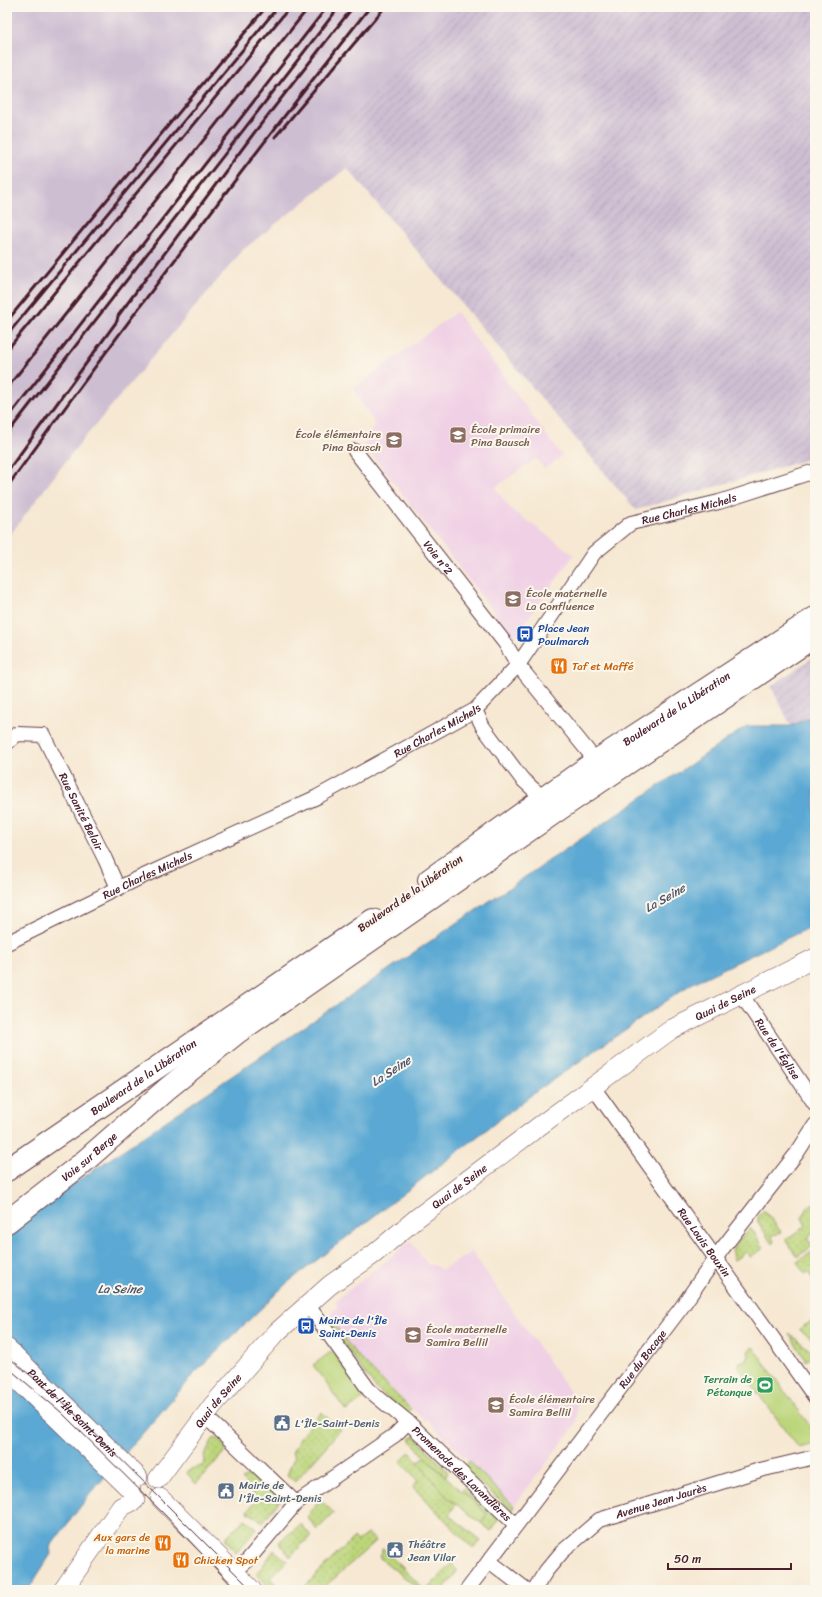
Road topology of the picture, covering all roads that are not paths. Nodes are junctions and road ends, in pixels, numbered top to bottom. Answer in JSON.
{"nodes":[{"id":1,"x":355,"y":451,"type":"dead end"},
{"id":2,"x":815,"y":471,"type":"edge"},
{"id":3,"x":815,"y":618,"type":"edge"},
{"id":4,"x":815,"y":636,"type":"edge"},
{"id":5,"x":518,"y":665,"type":"junction"},
{"id":6,"x":475,"y":710,"type":"junction"},
{"id":7,"x":7,"y":743,"type":"edge"},
{"id":8,"x":596,"y":760,"type":"junction"},
{"id":9,"x":598,"y":784,"type":"junction"},
{"id":10,"x":544,"y":797,"type":"junction"},
{"id":11,"x":118,"y":888,"type":"junction"},
{"id":12,"x":7,"y":943,"type":"edge"},
{"id":13,"x":815,"y":958,"type":"edge"},
{"id":14,"x":741,"y":994,"type":"junction"},
{"id":15,"x":153,"y":1070,"type":"junction"},
{"id":16,"x":593,"y":1087,"type":"junction"},
{"id":17,"x":168,"y":1088,"type":"junction"},
{"id":18,"x":815,"y":1104,"type":"edge"},
{"id":19,"x":128,"y":1105,"type":"junction"},
{"id":20,"x":80,"y":1119,"type":"junction"},
{"id":21,"x":815,"y":1125,"type":"edge"},
{"id":22,"x":115,"y":1136,"type":"junction"},
{"id":23,"x":7,"y":1170,"type":"edge"},
{"id":24,"x":7,"y":1222,"type":"edge"},
{"id":25,"x":716,"y":1258,"type":"junction"},
{"id":26,"x":307,"y":1304,"type":"junction"},
{"id":27,"x":7,"y":1348,"type":"edge"},
{"id":28,"x":7,"y":1370,"type":"edge"},
{"id":29,"x":815,"y":1397,"type":"edge"},
{"id":30,"x":205,"y":1416,"type":"junction"},
{"id":31,"x":408,"y":1422,"type":"junction"},
{"id":32,"x":815,"y":1457,"type":"edge"},
{"id":33,"x":158,"y":1479,"type":"junction"},
{"id":34,"x":131,"y":1483,"type":"junction"},
{"id":35,"x":157,"y":1501,"type":"junction"},
{"id":36,"x":296,"y":1503,"type":"junction"},
{"id":37,"x":516,"y":1525,"type":"junction"},
{"id":38,"x":489,"y":1562,"type":"junction"},
{"id":39,"x":235,"y":1581,"type":"edge"},
{"id":40,"x":63,"y":1590,"type":"edge"},
{"id":41,"x":252,"y":1590,"type":"edge"},
{"id":42,"x":467,"y":1590,"type":"edge"},
{"id":43,"x":527,"y":1590,"type":"edge"},
{"id":44,"x":534,"y":1590,"type":"edge"}],
"edges":[{"from":1,"to":5,"type":"street","name":"Voie n°2"},
{"from":2,"to":5,"type":"street","name":"Rue Charles Michels"},
{"from":3,"to":8,"type":"main road","name":"Boulevard de la Libération"},
{"from":4,"to":9,"type":"main road"},
{"from":5,"to":6,"type":"street","name":"Rue Charles Michels"},
{"from":5,"to":8,"type":"street"},
{"from":6,"to":10,"type":"street"},
{"from":6,"to":11,"type":"street","name":"Rue Charles Michels"},
{"from":7,"to":11,"type":"street","name":"Rue Sanité Belair"},
{"from":8,"to":9,"type":"main road"},
{"from":8,"to":10,"type":"main road","name":"Boulevard de la Libération"},
{"from":9,"to":10,"type":"main road"},
{"from":10,"to":15,"type":"main road","name":"Boulevard de la Libération"},
{"from":10,"to":17,"type":"main road","name":"Boulevard de la Libération"},
{"from":11,"to":12,"type":"street","name":"Rue Charles Michels"},
{"from":13,"to":14,"type":"street","name":"Quai de Seine"},
{"from":14,"to":16,"type":"street","name":"Quai de Seine"},
{"from":14,"to":18,"type":"street","name":"Rue de l'Église"},
{"from":15,"to":19,"type":"main road"},
{"from":15,"to":20,"type":"main road","name":"Boulevard de la Libération"},
{"from":16,"to":25,"type":"street","name":"Rue Louis Bouxin"},
{"from":16,"to":26,"type":"street","name":"Quai de Seine"},
{"from":17,"to":19,"type":"main road"},
{"from":17,"to":22,"type":"main road","name":"Voie sur Berge"},
{"from":19,"to":20,"type":"main road"},
{"from":19,"to":22,"type":"main road"},
{"from":20,"to":23,"type":"main road","name":"Boulevard de la Libération"},
{"from":21,"to":25,"type":"street","name":"Rue du Bocage"},
{"from":22,"to":24,"type":"main road","name":"Voie sur Berge"},
{"from":25,"to":29,"type":"street","name":"Rue Louis Bouxin"},
{"from":25,"to":37,"type":"street","name":"Rue du Bocage"},
{"from":26,"to":30,"type":"street","name":"Quai de Seine"},
{"from":26,"to":31,"type":"street","name":"Promenade des Lavandières"},
{"from":27,"to":34,"type":"street","name":"Pont de l'Île Saint-Denis"},
{"from":28,"to":34,"type":"street","name":"Pont de l'Île Saint-Denis"},
{"from":30,"to":33,"type":"street","name":"Quai de Seine"},
{"from":30,"to":36,"type":"street"},
{"from":31,"to":36,"type":"street","name":"Promenade des Lavandières"},
{"from":31,"to":37,"type":"street","name":"Promenade des Lavandières"},
{"from":32,"to":44,"type":"street","name":"Avenue Jean Jaurès"},
{"from":33,"to":34,"type":"street"},
{"from":33,"to":35,"type":"street"},
{"from":34,"to":35,"type":"street"},
{"from":34,"to":40,"type":"street"},
{"from":35,"to":39,"type":"street"},
{"from":36,"to":39,"type":"street","name":"Promenade des Lavandières"},
{"from":37,"to":38,"type":"street","name":"Rue du Bocage"},
{"from":38,"to":42,"type":"street","name":"Rue du Bocage"},
{"from":38,"to":43,"type":"street"},
{"from":39,"to":41,"type":"street"}]}
